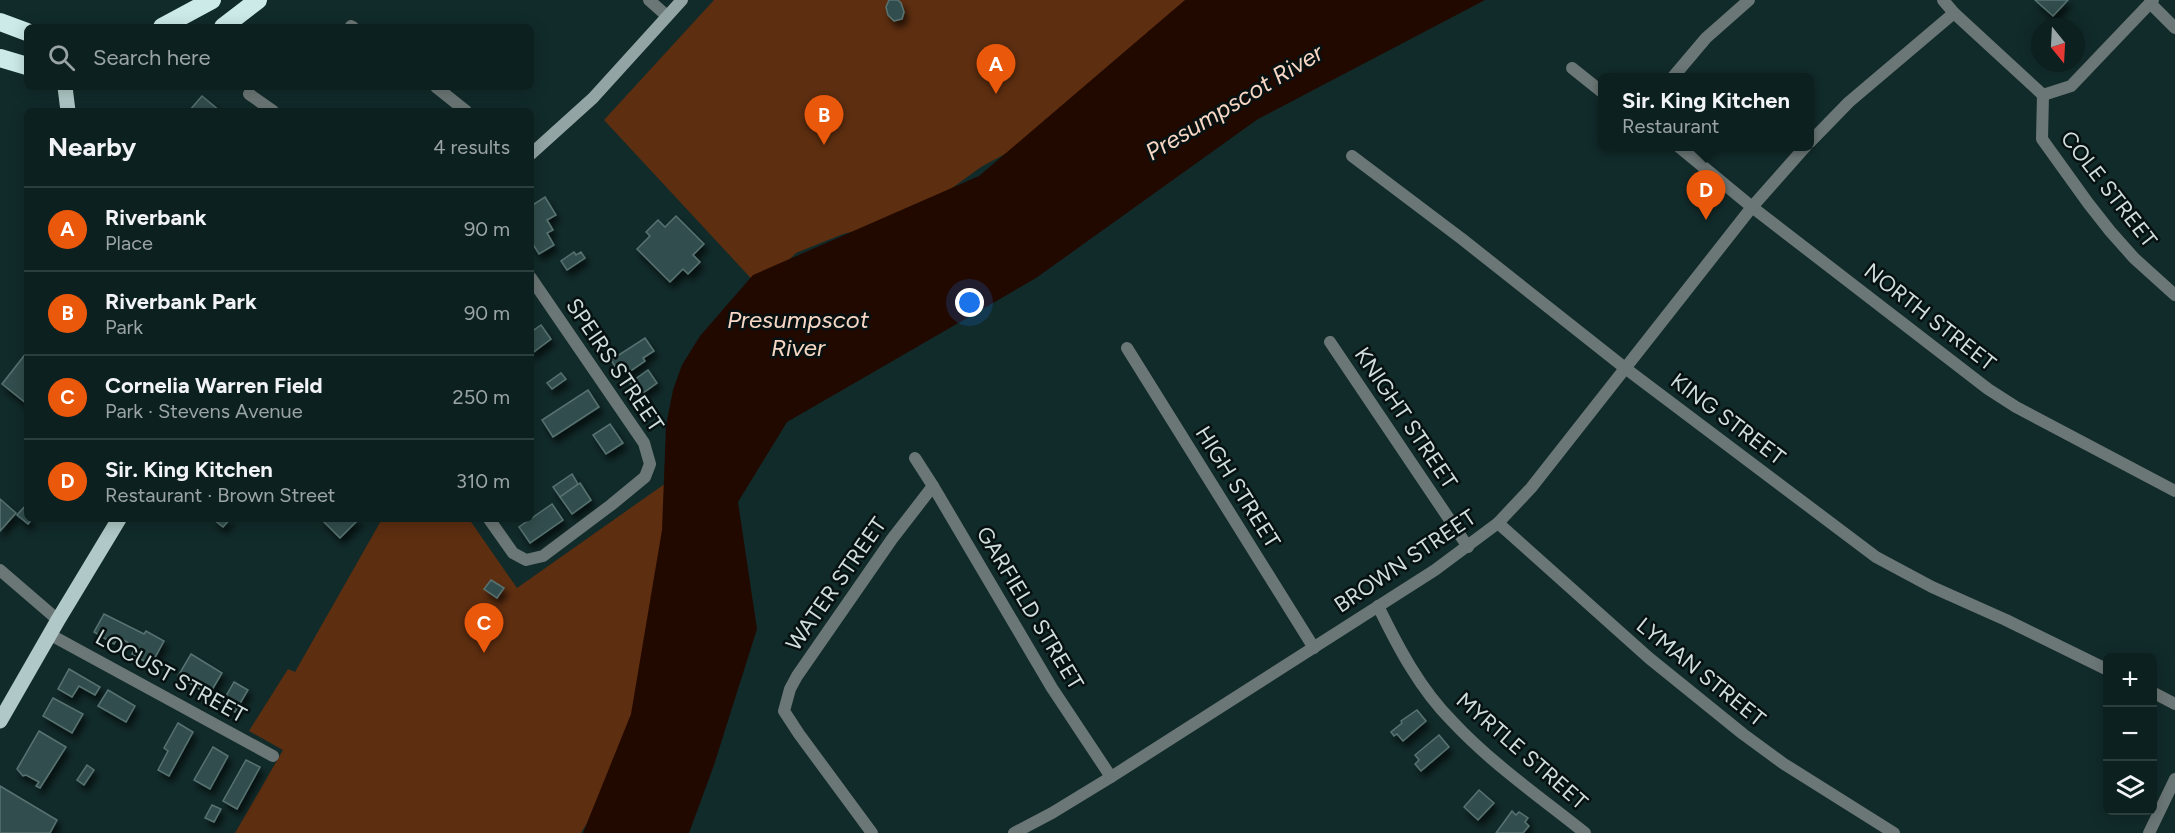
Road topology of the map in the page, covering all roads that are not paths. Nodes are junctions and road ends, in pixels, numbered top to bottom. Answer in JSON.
{"nodes":[{"id":1,"x":212,"y":0,"type":"edge"},
{"id":2,"x":258,"y":0,"type":"edge"},
{"id":3,"x":649,"y":0,"type":"edge"},
{"id":4,"x":682,"y":0,"type":"edge"},
{"id":5,"x":1749,"y":0,"type":"edge"},
{"id":6,"x":1943,"y":0,"type":"edge"},
{"id":7,"x":2151,"y":2,"type":"edge"},
{"id":8,"x":1954,"y":13,"type":"junction"},
{"id":9,"x":667,"y":16,"type":"junction"},
{"id":10,"x":0,"y":22,"type":"edge"},
{"id":11,"x":168,"y":24,"type":"edge"},
{"id":12,"x":227,"y":24,"type":"edge"},
{"id":13,"x":2175,"y":28,"type":"edge"},
{"id":14,"x":24,"y":31,"type":"edge"},
{"id":15,"x":0,"y":58,"type":"edge"},
{"id":16,"x":24,"y":65,"type":"edge"},
{"id":17,"x":1572,"y":68,"type":"dead end"},
{"id":18,"x":1677,"y":73,"type":"edge"},
{"id":19,"x":1598,"y":89,"type":"edge"},
{"id":20,"x":65,"y":90,"type":"edge"},
{"id":21,"x":440,"y":90,"type":"edge"},
{"id":22,"x":249,"y":94,"type":"dead end"},
{"id":23,"x":2043,"y":95,"type":"junction"},
{"id":24,"x":68,"y":108,"type":"edge"},
{"id":25,"x":269,"y":108,"type":"edge"},
{"id":26,"x":462,"y":108,"type":"edge"},
{"id":27,"x":1814,"y":137,"type":"edge"},
{"id":28,"x":534,"y":151,"type":"edge"},
{"id":29,"x":1683,"y":151,"type":"edge"},
{"id":30,"x":1802,"y":151,"type":"edge"},
{"id":31,"x":1352,"y":156,"type":"dead end"},
{"id":32,"x":1752,"y":207,"type":"junction"},
{"id":33,"x":534,"y":282,"type":"edge"},
{"id":34,"x":2175,"y":295,"type":"edge"},
{"id":35,"x":1330,"y":342,"type":"dead end"},
{"id":36,"x":1127,"y":348,"type":"dead end"},
{"id":37,"x":1625,"y":368,"type":"junction"},
{"id":38,"x":915,"y":458,"type":"dead end"},
{"id":39,"x":933,"y":486,"type":"junction"},
{"id":40,"x":2175,"y":491,"type":"edge"},
{"id":41,"x":117,"y":522,"type":"edge"},
{"id":42,"x":491,"y":522,"type":"edge"},
{"id":43,"x":1498,"y":523,"type":"junction"},
{"id":44,"x":1468,"y":547,"type":"junction"},
{"id":45,"x":0,"y":570,"type":"edge"},
{"id":46,"x":1378,"y":606,"type":"junction"},
{"id":47,"x":58,"y":620,"type":"junction"},
{"id":48,"x":50,"y":634,"type":"junction"},
{"id":49,"x":1314,"y":648,"type":"junction"},
{"id":50,"x":2103,"y":668,"type":"edge"},
{"id":51,"x":2157,"y":695,"type":"edge"},
{"id":52,"x":2175,"y":704,"type":"edge"},
{"id":53,"x":0,"y":721,"type":"edge"},
{"id":54,"x":273,"y":756,"type":"dead end"},
{"id":55,"x":1111,"y":777,"type":"junction"},
{"id":56,"x":2175,"y":779,"type":"edge"},
{"id":57,"x":872,"y":833,"type":"edge"},
{"id":58,"x":1014,"y":833,"type":"edge"},
{"id":59,"x":1585,"y":833,"type":"edge"},
{"id":60,"x":1894,"y":833,"type":"edge"},
{"id":61,"x":2149,"y":833,"type":"edge"}],
"edges":[{"from":1,"to":11,"type":"highway"},
{"from":2,"to":12,"type":"highway"},
{"from":3,"to":9,"type":"street"},
{"from":4,"to":9,"type":"main road"},
{"from":5,"to":18,"type":"street"},
{"from":6,"to":8,"type":"street"},
{"from":7,"to":13,"type":"street"},
{"from":7,"to":23,"type":"street"},
{"from":8,"to":23,"type":"street"},
{"from":8,"to":27,"type":"street"},
{"from":9,"to":28,"type":"main road"},
{"from":10,"to":14,"type":"highway"},
{"from":15,"to":16,"type":"highway"},
{"from":17,"to":19,"type":"street"},
{"from":20,"to":24,"type":"main road"},
{"from":21,"to":26,"type":"street"},
{"from":22,"to":25,"type":"street"},
{"from":23,"to":34,"type":"street","name":"COLE STREET"},
{"from":29,"to":32,"type":"street","name":"NORTH STREET"},
{"from":30,"to":32,"type":"street","name":"BROWN STREET"},
{"from":31,"to":37,"type":"street","name":"KING STREET"},
{"from":32,"to":37,"type":"street","name":"BROWN STREET"},
{"from":32,"to":40,"type":"street","name":"NORTH STREET"},
{"from":33,"to":42,"type":"street","name":"SPEIRS STREET"},
{"from":35,"to":44,"type":"street","name":"KNIGHT STREET"},
{"from":36,"to":49,"type":"street","name":"HIGH STREET"},
{"from":37,"to":43,"type":"street","name":"BROWN STREET"},
{"from":37,"to":50,"type":"street","name":"KING STREET"},
{"from":38,"to":39,"type":"street","name":"GARFIELD STREET"},
{"from":39,"to":55,"type":"street","name":"GARFIELD STREET"},
{"from":39,"to":57,"type":"street","name":"WATER STREET"},
{"from":41,"to":47,"type":"main road"},
{"from":43,"to":44,"type":"street","name":"BROWN STREET"},
{"from":43,"to":60,"type":"street","name":"LYMAN STREET"},
{"from":44,"to":46,"type":"street","name":"BROWN STREET"},
{"from":45,"to":47,"type":"street"},
{"from":46,"to":49,"type":"street","name":"BROWN STREET"},
{"from":46,"to":59,"type":"street","name":"MYRTLE STREET"},
{"from":47,"to":48,"type":"main road"},
{"from":48,"to":53,"type":"main road"},
{"from":48,"to":54,"type":"street","name":"LOCUST STREET"},
{"from":49,"to":55,"type":"street","name":"BROWN STREET"},
{"from":51,"to":52,"type":"street"},
{"from":55,"to":58,"type":"street","name":"BROWN STREET"},
{"from":56,"to":61,"type":"street"}]}
